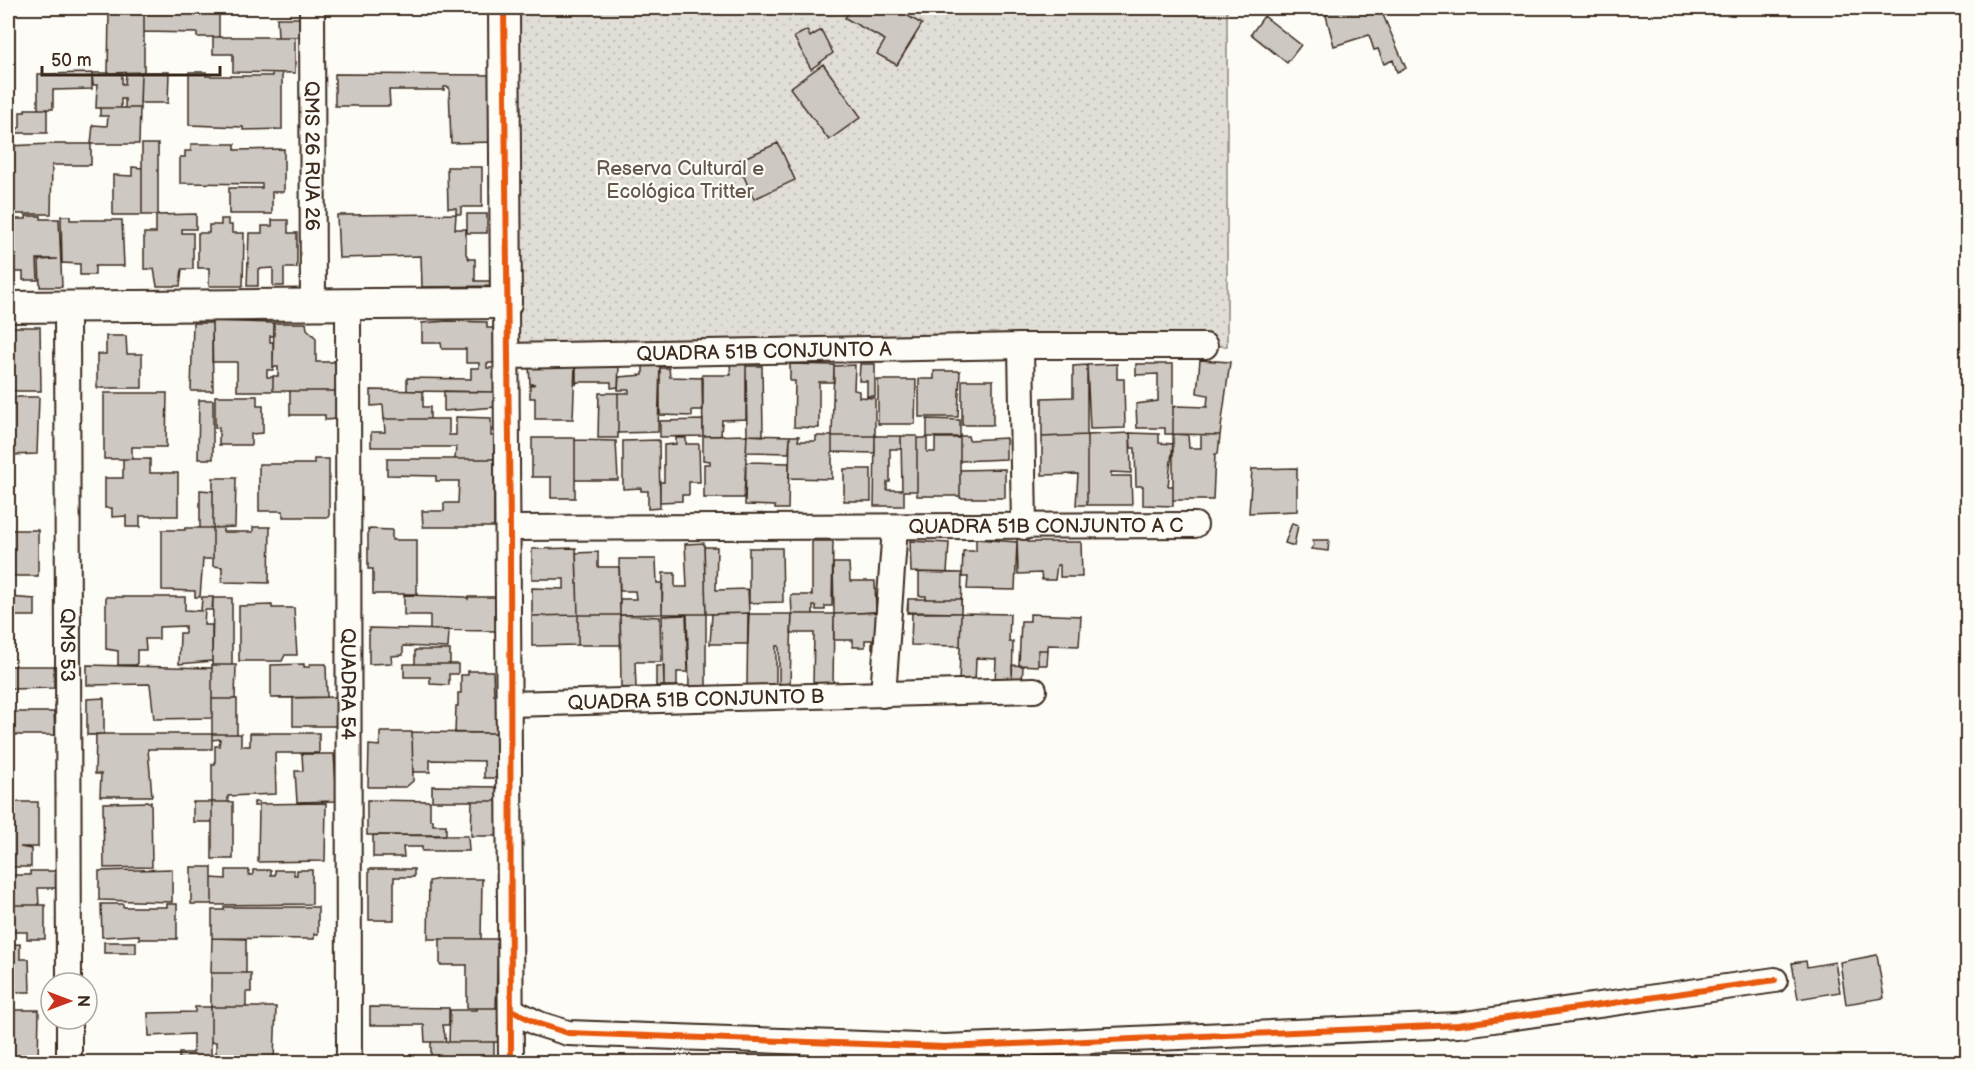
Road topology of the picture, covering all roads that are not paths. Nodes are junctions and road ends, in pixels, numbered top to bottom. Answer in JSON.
{"nodes":[{"id":1,"x":312,"y":8,"type":"edge"},
{"id":2,"x":504,"y":8,"type":"edge"},
{"id":3,"x":506,"y":303,"type":"junction"},
{"id":4,"x":313,"y":306,"type":"junction"},
{"id":5,"x":348,"y":306,"type":"junction"},
{"id":6,"x":8,"y":307,"type":"edge"},
{"id":7,"x":67,"y":307,"type":"junction"},
{"id":8,"x":1021,"y":346,"type":"junction"},
{"id":9,"x":1205,"y":346,"type":"dead end"},
{"id":10,"x":508,"y":356,"type":"junction"},
{"id":11,"x":1195,"y":525,"type":"dead end"},
{"id":12,"x":1024,"y":526,"type":"junction"},
{"id":13,"x":895,"y":527,"type":"junction"},
{"id":14,"x":510,"y":528,"type":"junction"},
{"id":15,"x":1034,"y":690,"type":"dead end"},
{"id":16,"x":883,"y":695,"type":"junction"},
{"id":17,"x":510,"y":704,"type":"junction"},
{"id":18,"x":69,"y":971,"type":"edge"},
{"id":19,"x":1775,"y":980,"type":"dead end"},
{"id":20,"x":511,"y":1010,"type":"junction"},
{"id":21,"x":69,"y":1031,"type":"edge"},
{"id":22,"x":69,"y":1062,"type":"edge"},
{"id":23,"x":349,"y":1062,"type":"edge"},
{"id":24,"x":511,"y":1062,"type":"edge"}],
"edges":[{"from":1,"to":4,"type":"street","name":"QMS 26 RUA 26"},
{"from":2,"to":3,"type":"street"},
{"from":3,"to":5,"type":"street"},
{"from":3,"to":10,"type":"street"},
{"from":4,"to":5,"type":"street"},
{"from":4,"to":7,"type":"street"},
{"from":5,"to":23,"type":"street","name":"QUADRA 54"},
{"from":6,"to":7,"type":"street"},
{"from":7,"to":18,"type":"street","name":"QMS 53"},
{"from":8,"to":9,"type":"street","name":"QUADRA 51B CONJUNTO A"},
{"from":8,"to":10,"type":"street","name":"QUADRA 51B CONJUNTO A"},
{"from":8,"to":12,"type":"street"},
{"from":10,"to":14,"type":"street"},
{"from":11,"to":12,"type":"street","name":"QUADRA 51B CONJUNTO A C"},
{"from":12,"to":13,"type":"street","name":"QUADRA 51B CONJUNTO A C"},
{"from":13,"to":14,"type":"street"},
{"from":13,"to":16,"type":"street"},
{"from":14,"to":17,"type":"street"},
{"from":15,"to":16,"type":"street","name":"QUADRA 51B CONJUNTO B"},
{"from":16,"to":17,"type":"street","name":"QUADRA 51B CONJUNTO B"},
{"from":17,"to":20,"type":"street"},
{"from":19,"to":20,"type":"street"},
{"from":20,"to":24,"type":"street"},
{"from":21,"to":22,"type":"street"}]}
